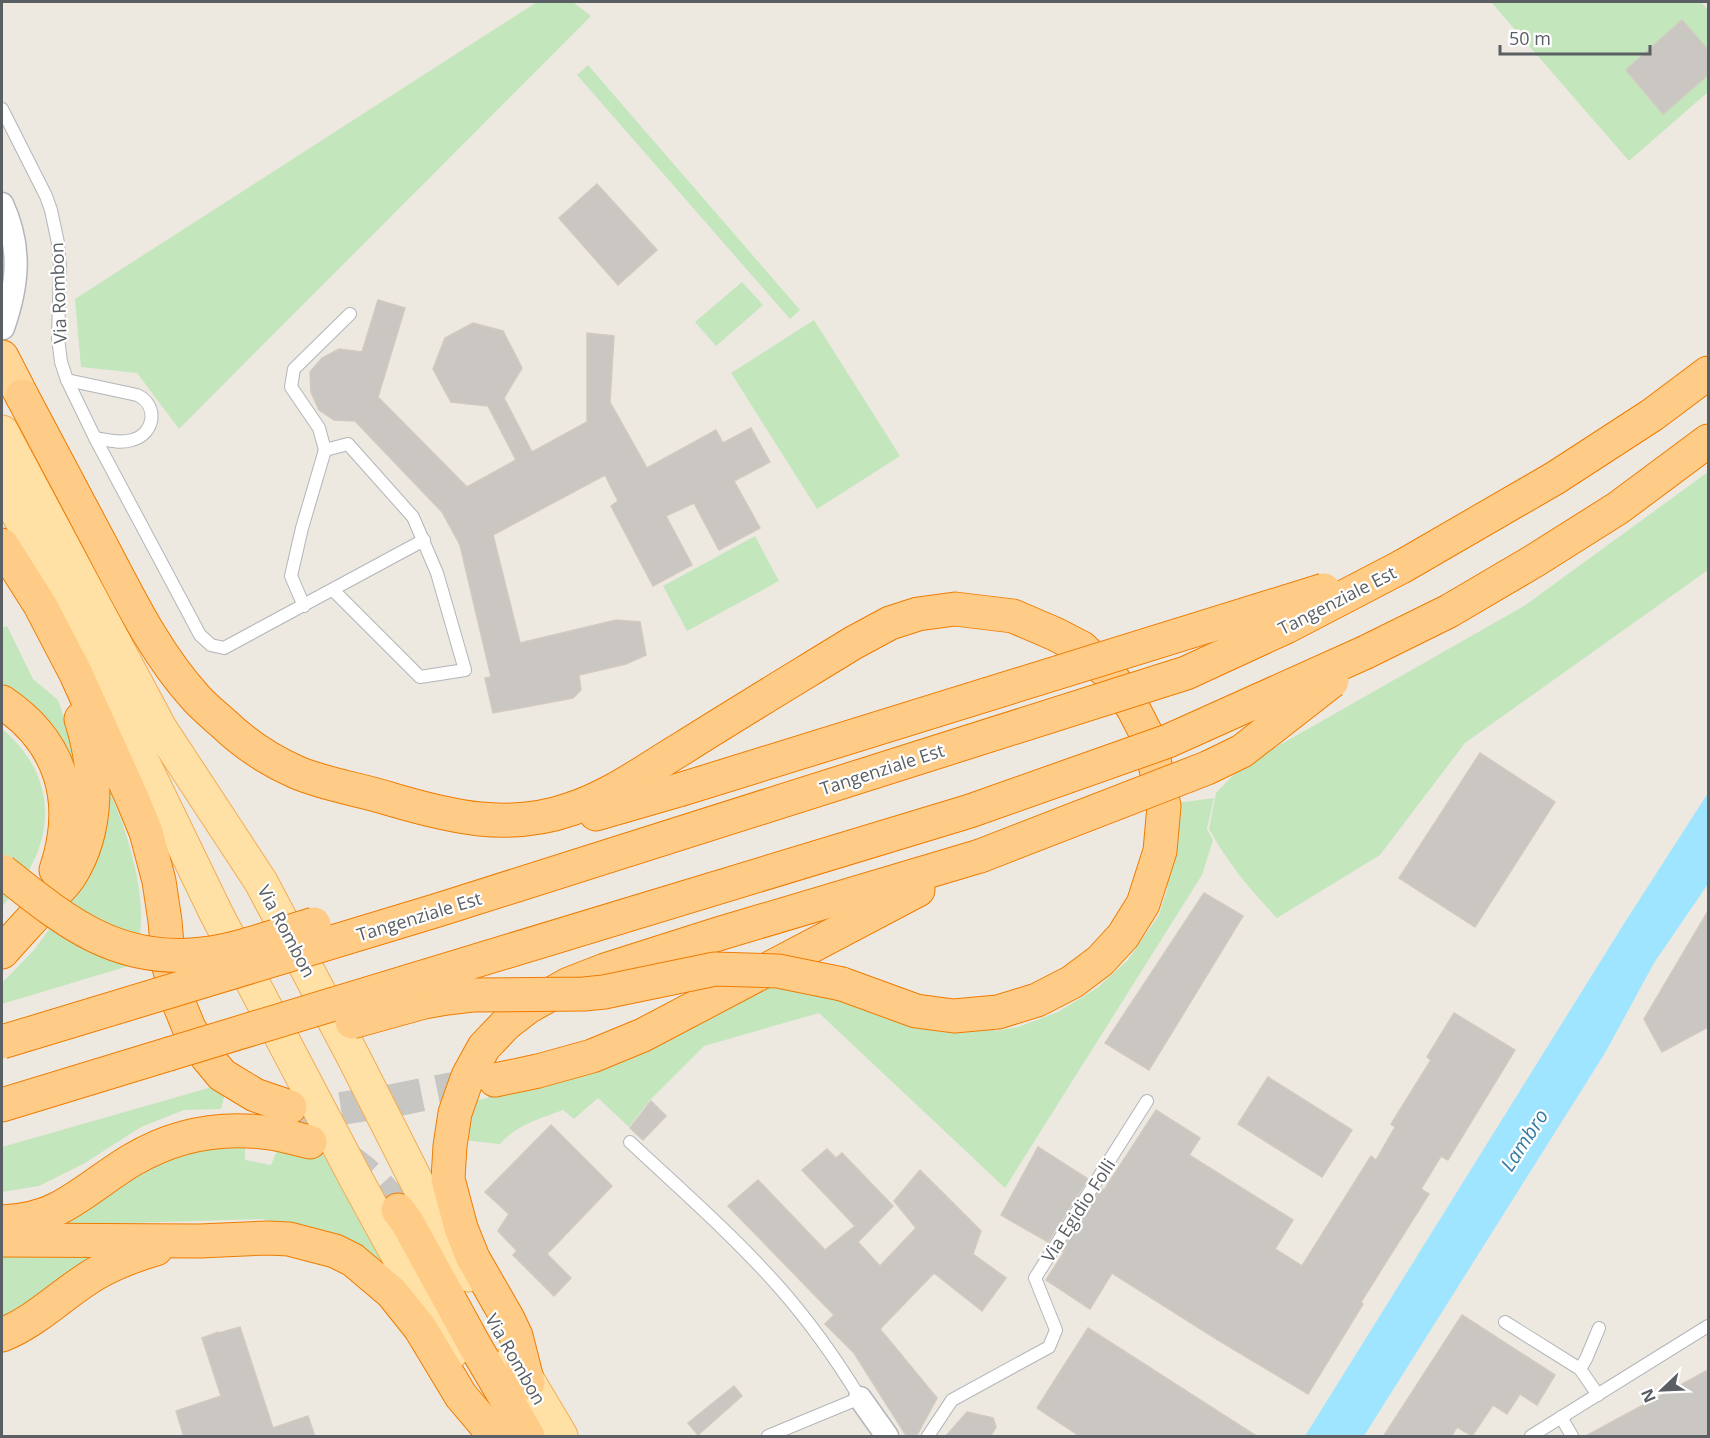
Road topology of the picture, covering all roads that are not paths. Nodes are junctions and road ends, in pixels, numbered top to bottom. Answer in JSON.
{"nodes":[{"id":1,"x":2,"y":109,"type":"edge"},
{"id":2,"x":2,"y":204,"type":"edge"},
{"id":3,"x":350,"y":314,"type":"dead end"},
{"id":4,"x":2,"y":343,"type":"edge"},
{"id":5,"x":2,"y":366,"type":"edge"},
{"id":6,"x":1708,"y":373,"type":"edge"},
{"id":7,"x":67,"y":380,"type":"junction"},
{"id":8,"x":22,"y":396,"type":"junction"},
{"id":9,"x":2,"y":432,"type":"edge"},
{"id":10,"x":94,"y":438,"type":"junction"},
{"id":11,"x":1708,"y":441,"type":"edge"},
{"id":12,"x":325,"y":450,"type":"junction"},
{"id":13,"x":2,"y":483,"type":"edge"},
{"id":14,"x":424,"y":540,"type":"junction"},
{"id":15,"x":2,"y":545,"type":"edge"},
{"id":16,"x":2,"y":550,"type":"edge"},
{"id":17,"x":1403,"y":566,"type":"junction"},
{"id":18,"x":333,"y":590,"type":"junction"},
{"id":19,"x":304,"y":606,"type":"junction"},
{"id":20,"x":1366,"y":652,"type":"junction"},
{"id":21,"x":2,"y":702,"type":"edge"},
{"id":22,"x":334,"y":785,"type":"junction"},
{"id":23,"x":980,"y":856,"type":"junction"},
{"id":24,"x":2,"y":871,"type":"edge"},
{"id":25,"x":438,"y":910,"type":"junction"},
{"id":26,"x":39,"y":911,"type":"junction"},
{"id":27,"x":2,"y":952,"type":"edge"},
{"id":28,"x":2,"y":1042,"type":"edge"},
{"id":29,"x":169,"y":1054,"type":"junction"},
{"id":30,"x":495,"y":1080,"type":"tunnel mouth"},
{"id":31,"x":1147,"y":1101,"type":"dead end"},
{"id":32,"x":2,"y":1105,"type":"edge"},
{"id":33,"x":291,"y":1107,"type":"tunnel mouth"},
{"id":34,"x":310,"y":1142,"type":"tunnel mouth"},
{"id":35,"x":630,"y":1142,"type":"dead end"},
{"id":36,"x":398,"y":1210,"type":"tunnel mouth"},
{"id":37,"x":2,"y":1222,"type":"edge"},
{"id":38,"x":2,"y":1240,"type":"edge"},
{"id":39,"x":200,"y":1241,"type":"junction"},
{"id":40,"x":1505,"y":1322,"type":"dead end"},
{"id":41,"x":1708,"y":1326,"type":"edge"},
{"id":42,"x":1599,"y":1328,"type":"dead end"},
{"id":43,"x":2,"y":1335,"type":"edge"},
{"id":44,"x":1580,"y":1369,"type":"junction"},
{"id":45,"x":528,"y":1383,"type":"junction"},
{"id":46,"x":1598,"y":1395,"type":"junction"},
{"id":47,"x":860,"y":1398,"type":"junction"},
{"id":48,"x":1561,"y":1417,"type":"junction"},
{"id":49,"x":497,"y":1437,"type":"edge"},
{"id":50,"x":528,"y":1437,"type":"edge"},
{"id":51,"x":561,"y":1437,"type":"edge"},
{"id":52,"x":768,"y":1437,"type":"edge"},
{"id":53,"x":887,"y":1437,"type":"edge"},
{"id":54,"x":928,"y":1437,"type":"edge"},
{"id":55,"x":1531,"y":1437,"type":"edge"},
{"id":56,"x":1572,"y":1437,"type":"edge"}],
"edges":[{"from":1,"to":7,"type":"lane","name":"Via Rombon"},
{"from":2,"to":4,"type":"street"},
{"from":3,"to":12,"type":"lane"},
{"from":4,"to":8,"type":"highway"},
{"from":5,"to":8,"type":"main road"},
{"from":6,"to":17,"type":"highway","name":"Tangenziale Est"},
{"from":7,"to":10,"type":"lane","name":"Via Rombon"},
{"from":7,"to":10,"type":"lane"},
{"from":8,"to":22,"type":"highway"},
{"from":9,"to":45,"type":"main road","name":"Via Rombon"},
{"from":10,"to":19,"type":"lane","name":"Via Rombon"},
{"from":11,"to":20,"type":"highway"},
{"from":12,"to":14,"type":"lane"},
{"from":12,"to":19,"type":"lane"},
{"from":13,"to":49,"type":"main road"},
{"from":14,"to":18,"type":"lane"},
{"from":14,"to":18,"type":"lane"},
{"from":15,"to":33,"type":"highway"},
{"from":16,"to":26,"type":"highway"},
{"from":17,"to":22,"type":"highway","bridge":true},
{"from":17,"to":25,"type":"highway","name":"Tangenziale Est","bridge":true},
{"from":18,"to":19,"type":"lane"},
{"from":20,"to":23,"type":"highway","bridge":true},
{"from":20,"to":29,"type":"highway","bridge":true},
{"from":21,"to":26,"type":"highway"},
{"from":22,"to":29,"type":"highway","bridge":true},
{"from":23,"to":30,"type":"highway"},
{"from":23,"to":45,"type":"highway"},
{"from":24,"to":25,"type":"highway","bridge":true},
{"from":25,"to":28,"type":"highway","name":"Tangenziale Est","bridge":true},
{"from":26,"to":27,"type":"highway"},
{"from":29,"to":32,"type":"highway"},
{"from":31,"to":54,"type":"lane","name":"Via Egidio Folli"},
{"from":34,"to":37,"type":"highway"},
{"from":35,"to":47,"type":"lane"},
{"from":36,"to":50,"type":"highway"},
{"from":38,"to":39,"type":"highway"},
{"from":39,"to":43,"type":"highway"},
{"from":39,"to":49,"type":"highway"},
{"from":40,"to":44,"type":"lane"},
{"from":41,"to":46,"type":"lane"},
{"from":42,"to":44,"type":"lane"},
{"from":44,"to":46,"type":"lane"},
{"from":45,"to":51,"type":"main road","name":"Via Rombon"},
{"from":46,"to":48,"type":"lane"},
{"from":47,"to":52,"type":"lane"},
{"from":47,"to":53,"type":"street"},
{"from":48,"to":55,"type":"lane"},
{"from":48,"to":56,"type":"lane"}]}
